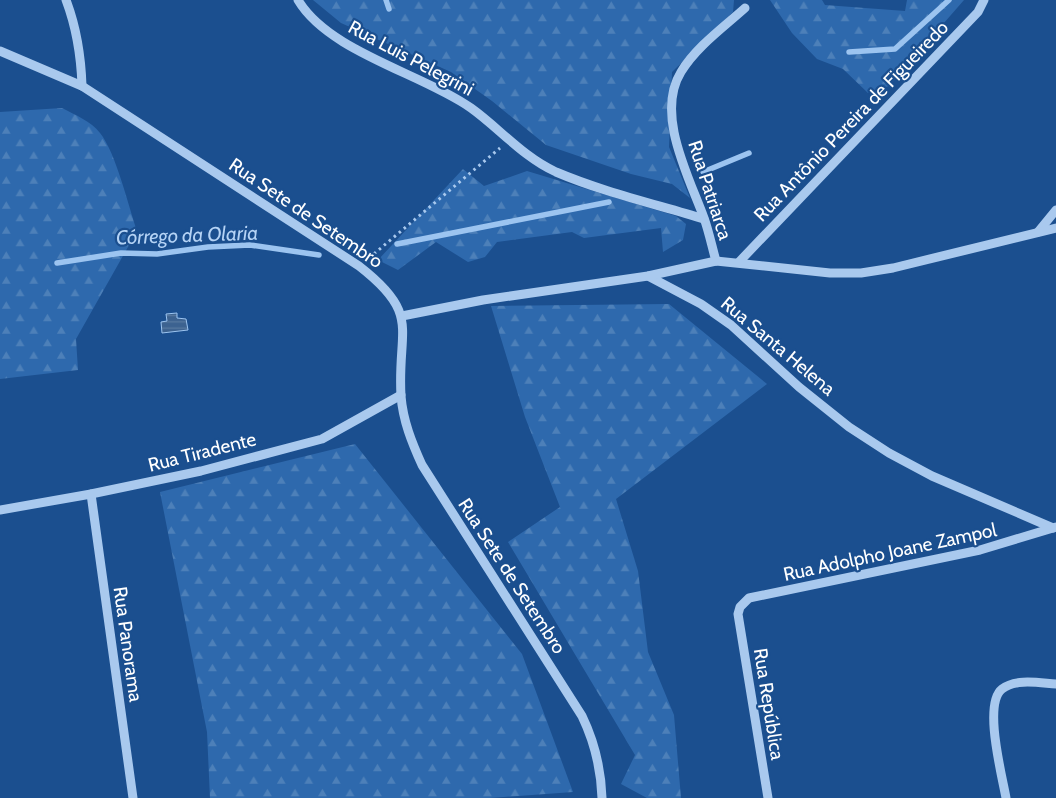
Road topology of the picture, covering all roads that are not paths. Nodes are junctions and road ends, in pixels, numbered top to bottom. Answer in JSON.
{"nodes":[{"id":1,"x":66,"y":0,"type":"edge"},
{"id":2,"x":298,"y":0,"type":"edge"},
{"id":3,"x":984,"y":0,"type":"edge"},
{"id":4,"x":745,"y":8,"type":"dead end"},
{"id":5,"x":0,"y":51,"type":"edge"},
{"id":6,"x":82,"y":86,"type":"junction"},
{"id":7,"x":1056,"y":210,"type":"edge"},
{"id":8,"x":704,"y":219,"type":"junction"},
{"id":9,"x":1056,"y":228,"type":"edge"},
{"id":10,"x":1038,"y":233,"type":"junction"},
{"id":11,"x":716,"y":261,"type":"junction"},
{"id":12,"x":739,"y":262,"type":"junction"},
{"id":13,"x":648,"y":276,"type":"junction"},
{"id":14,"x":402,"y":316,"type":"junction"},
{"id":15,"x":401,"y":395,"type":"junction"},
{"id":16,"x":91,"y":494,"type":"junction"},
{"id":17,"x":0,"y":510,"type":"edge"},
{"id":18,"x":1055,"y":528,"type":"edge"},
{"id":19,"x":738,"y":614,"type":"joint"},
{"id":20,"x":1056,"y":684,"type":"edge"},
{"id":21,"x":133,"y":798,"type":"edge"},
{"id":22,"x":602,"y":798,"type":"edge"},
{"id":23,"x":768,"y":798,"type":"edge"},
{"id":24,"x":1006,"y":798,"type":"edge"}],
"edges":[{"from":1,"to":6,"type":"street"},
{"from":2,"to":8,"type":"street","name":"Rua Luis Pelegrini"},
{"from":3,"to":12,"type":"street","name":"Rua Antônio Pereira de Figueiredo"},
{"from":4,"to":8,"type":"street","name":"Rua Patriarca"},
{"from":5,"to":6,"type":"street","name":"Rua Sete de Setembro"},
{"from":6,"to":14,"type":"street","name":"Rua Sete de Setembro"},
{"from":7,"to":10,"type":"street"},
{"from":8,"to":11,"type":"street","name":"Rua Patriarca"},
{"from":9,"to":10,"type":"street"},
{"from":10,"to":12,"type":"street"},
{"from":11,"to":12,"type":"street"},
{"from":11,"to":13,"type":"street"},
{"from":13,"to":14,"type":"street"},
{"from":13,"to":18,"type":"street","name":"Rua Santa Helena"},
{"from":14,"to":15,"type":"street","name":"Rua Sete de Setembro"},
{"from":15,"to":16,"type":"street","name":"Rua Tiradente"},
{"from":15,"to":22,"type":"street","name":"Rua Sete de Setembro"},
{"from":16,"to":17,"type":"street","name":"Rua Tiradente"},
{"from":16,"to":21,"type":"street","name":"Rua Panorama"},
{"from":18,"to":19,"type":"street","name":"Rua Adolpho Joane Zampol"},
{"from":19,"to":23,"type":"street","name":"Rua República"},
{"from":20,"to":24,"type":"street"}]}
